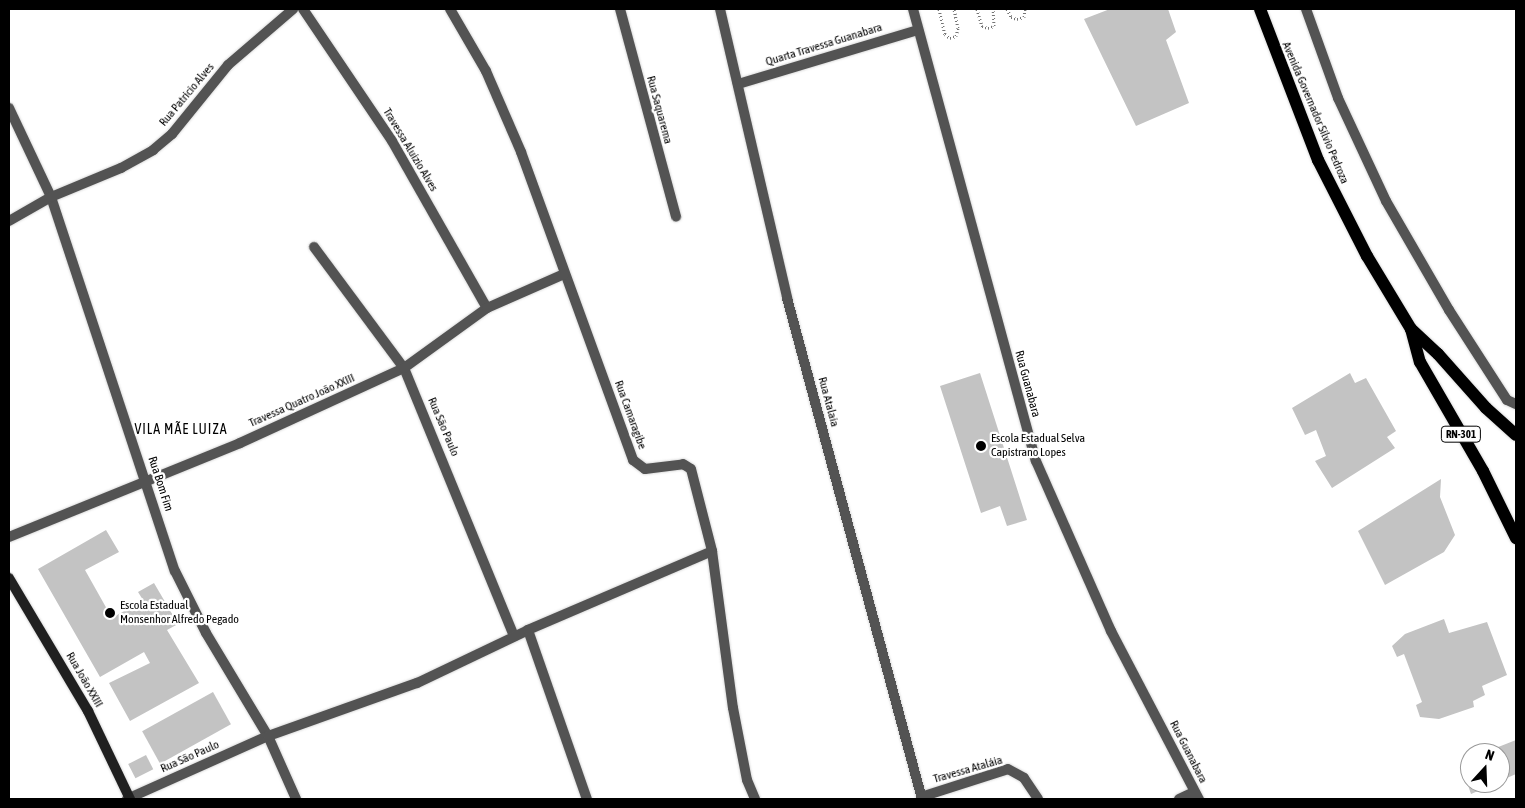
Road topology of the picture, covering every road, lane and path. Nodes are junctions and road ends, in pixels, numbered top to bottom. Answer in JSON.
{"nodes":[{"id":1,"x":293,"y":9,"type":"edge"},
{"id":2,"x":303,"y":9,"type":"edge"},
{"id":3,"x":450,"y":9,"type":"edge"},
{"id":4,"x":620,"y":9,"type":"edge"},
{"id":5,"x":720,"y":9,"type":"edge"},
{"id":6,"x":913,"y":9,"type":"edge"},
{"id":7,"x":939,"y":9,"type":"edge"},
{"id":8,"x":954,"y":9,"type":"edge"},
{"id":9,"x":977,"y":9,"type":"edge"},
{"id":10,"x":993,"y":9,"type":"edge"},
{"id":11,"x":1008,"y":9,"type":"edge"},
{"id":12,"x":1025,"y":9,"type":"edge"},
{"id":13,"x":1260,"y":9,"type":"edge"},
{"id":14,"x":1306,"y":9,"type":"edge"},
{"id":15,"x":918,"y":30,"type":"junction"},
{"id":16,"x":738,"y":84,"type":"junction"},
{"id":17,"x":9,"y":108,"type":"edge"},
{"id":18,"x":51,"y":197,"type":"junction"},
{"id":19,"x":676,"y":217,"type":"dead end"},
{"id":20,"x":9,"y":221,"type":"edge"},
{"id":21,"x":314,"y":247,"type":"dead end"},
{"id":22,"x":564,"y":274,"type":"junction"},
{"id":23,"x":488,"y":308,"type":"junction"},
{"id":24,"x":1411,"y":329,"type":"junction"},
{"id":25,"x":404,"y":368,"type":"junction"},
{"id":26,"x":1513,"y":403,"type":"edge"},
{"id":27,"x":1516,"y":435,"type":"edge"},
{"id":28,"x":145,"y":479,"type":"junction"},
{"id":29,"x":1515,"y":530,"type":"edge"},
{"id":30,"x":9,"y":537,"type":"edge"},
{"id":31,"x":712,"y":551,"type":"junction"},
{"id":32,"x":9,"y":578,"type":"edge"},
{"id":33,"x":528,"y":630,"type":"junction"},
{"id":34,"x":514,"y":636,"type":"junction"},
{"id":35,"x":268,"y":736,"type":"junction"},
{"id":36,"x":1196,"y":796,"type":"edge"},
{"id":37,"x":922,"y":798,"type":"edge"},
{"id":38,"x":129,"y":799,"type":"edge"},
{"id":39,"x":296,"y":799,"type":"edge"},
{"id":40,"x":587,"y":799,"type":"edge"},
{"id":41,"x":755,"y":799,"type":"edge"},
{"id":42,"x":1038,"y":799,"type":"edge"},
{"id":43,"x":1179,"y":799,"type":"edge"}],
"edges":[{"from":1,"to":18,"type":"street","name":"Rua Patricio Alves"},
{"from":2,"to":23,"type":"street","name":"Travessa Aluizio Alves"},
{"from":3,"to":22,"type":"street","name":"Rua Camaragibe"},
{"from":4,"to":19,"type":"street","name":"Rua Saquarema"},
{"from":5,"to":16,"type":"street","name":"Rua Atalaia"},
{"from":6,"to":15,"type":"street","name":"Rua Guanabara"},
{"from":7,"to":8,"type":"path"},
{"from":9,"to":10,"type":"path"},
{"from":11,"to":12,"type":"path"},
{"from":13,"to":24,"type":"main road","name":"Avenida Governador Sílvio Pedroza"},
{"from":14,"to":26,"type":"street"},
{"from":15,"to":16,"type":"street","name":"Quarta Travessa Guanabara"},
{"from":15,"to":36,"type":"street","name":"Rua Guanabara"},
{"from":16,"to":37,"type":"street","name":"Rua Atalaia"},
{"from":17,"to":18,"type":"street","name":"Rua Bom Fim"},
{"from":18,"to":20,"type":"street","name":"Rua Patricio Alves"},
{"from":18,"to":28,"type":"street","name":"Rua Bom Fim"},
{"from":21,"to":25,"type":"street","name":"Rua São Paulo"},
{"from":22,"to":23,"type":"street","name":"Travessa Quatro João XXIII"},
{"from":22,"to":31,"type":"street","name":"Rua Camaragibe"},
{"from":23,"to":25,"type":"street","name":"Travessa Quatro João XXIII"},
{"from":24,"to":27,"type":"main road","number":"RN-301"},
{"from":24,"to":29,"type":"main road","number":"RN-301"},
{"from":25,"to":28,"type":"street","name":"Travessa Quatro João XXIII"},
{"from":25,"to":34,"type":"street","name":"Rua São Paulo"},
{"from":28,"to":30,"type":"street","name":"Travessa Quatro João XXIII"},
{"from":28,"to":35,"type":"street","name":"Rua Bom Fim"},
{"from":31,"to":33,"type":"street","name":"Rua São Paulo"},
{"from":31,"to":41,"type":"street","name":"Rua Camaragibe"},
{"from":32,"to":38,"type":"main road","name":"Rua João XXIII"},
{"from":33,"to":34,"type":"street","name":"Rua São Paulo"},
{"from":33,"to":40,"type":"street"},
{"from":34,"to":35,"type":"street","name":"Rua São Paulo"},
{"from":35,"to":38,"type":"street","name":"Rua São Paulo"},
{"from":35,"to":39,"type":"street","name":"Rua Bom Fim"},
{"from":36,"to":43,"type":"street"},
{"from":37,"to":42,"type":"street","name":"Travessa Ataláia"}]}
